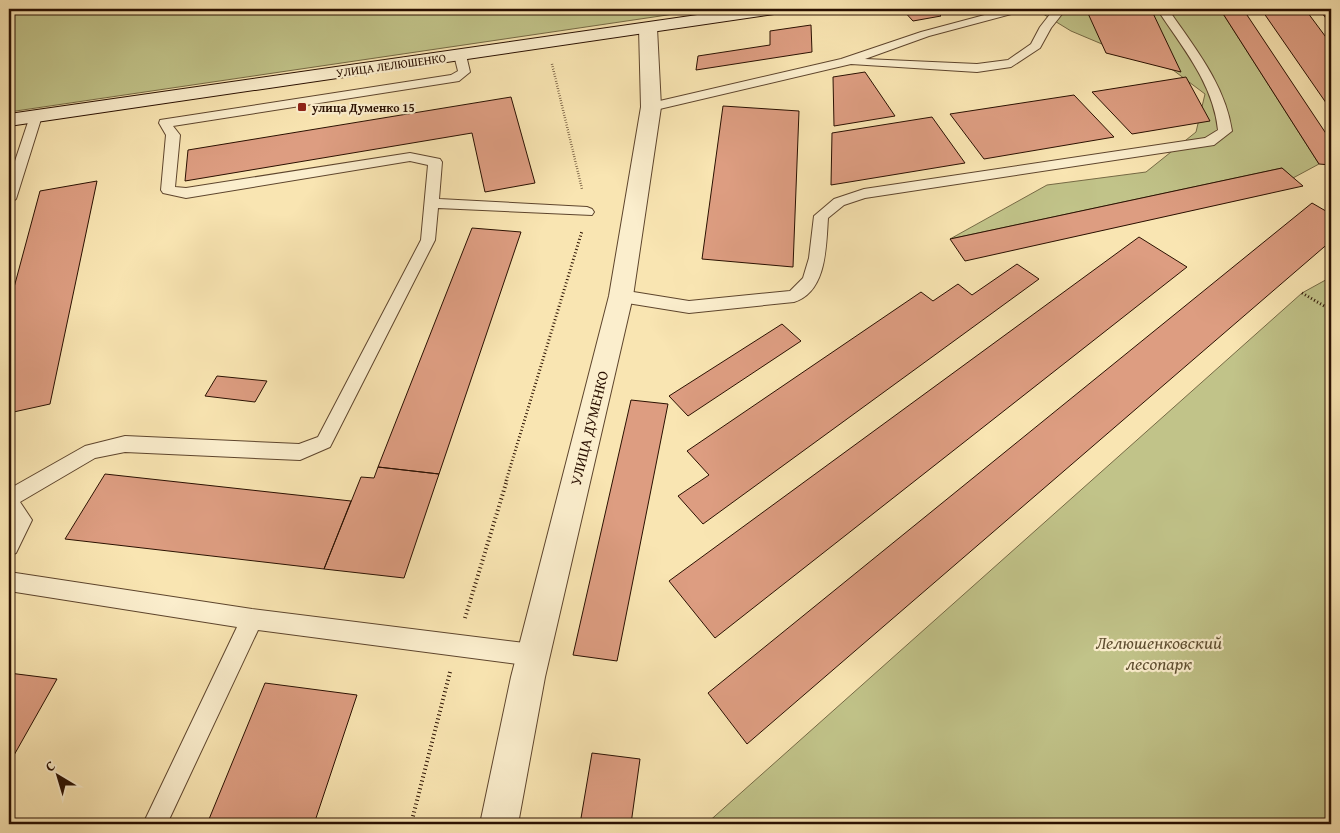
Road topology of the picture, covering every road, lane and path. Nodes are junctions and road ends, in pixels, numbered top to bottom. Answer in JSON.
{"nodes":[{"id":1,"x":774,"y":9,"type":"edge"},
{"id":2,"x":1019,"y":9,"type":"edge"},
{"id":3,"x":1060,"y":9,"type":"edge"},
{"id":4,"x":1163,"y":9,"type":"edge"},
{"id":5,"x":648,"y":28,"type":"junction"},
{"id":6,"x":546,"y":41,"type":"junction"},
{"id":7,"x":460,"y":55,"type":"junction"},
{"id":8,"x":845,"y":62,"type":"junction"},
{"id":9,"x":168,"y":97,"type":"junction"},
{"id":10,"x":652,"y":107,"type":"junction"},
{"id":11,"x":36,"y":116,"type":"junction"},
{"id":12,"x":9,"y":120,"type":"edge"},
{"id":13,"x":164,"y":122,"type":"junction"},
{"id":14,"x":15,"y":156,"type":"edge"},
{"id":15,"x":9,"y":199,"type":"edge"},
{"id":16,"x":432,"y":203,"type":"junction"},
{"id":17,"x":587,"y":212,"type":"junction"},
{"id":18,"x":1302,"y":293,"type":"dead end"},
{"id":19,"x":621,"y":296,"type":"junction"},
{"id":20,"x":1331,"y":310,"type":"edge"},
{"id":21,"x":9,"y":501,"type":"edge"},
{"id":22,"x":9,"y":547,"type":"edge"},
{"id":23,"x":9,"y":581,"type":"edge"},
{"id":24,"x":252,"y":619,"type":"junction"},
{"id":25,"x":457,"y":645,"type":"junction"},
{"id":26,"x":533,"y":655,"type":"junction"},
{"id":27,"x":155,"y":824,"type":"edge"},
{"id":28,"x":411,"y":824,"type":"edge"},
{"id":29,"x":498,"y":824,"type":"edge"}],
"edges":[{"from":1,"to":5,"type":"street","name":"УЛИЦА ЛЕЛЮШЕНКО"},
{"from":2,"to":8,"type":"lane"},
{"from":3,"to":8,"type":"lane"},
{"from":4,"to":19,"type":"lane"},
{"from":5,"to":6,"type":"street","name":"УЛИЦА ЛЕЛЮШЕНКО"},
{"from":5,"to":10,"type":"street","name":"УЛИЦА ДУМЕНКО"},
{"from":6,"to":7,"type":"street","name":"УЛИЦА ЛЕЛЮШЕНКО"},
{"from":6,"to":17,"type":"path"},
{"from":7,"to":9,"type":"street","name":"УЛИЦА ЛЕЛЮШЕНКО"},
{"from":7,"to":13,"type":"lane"},
{"from":8,"to":10,"type":"lane"},
{"from":9,"to":11,"type":"street","name":"УЛИЦА ЛЕЛЮШЕНКО"},
{"from":9,"to":13,"type":"lane"},
{"from":10,"to":19,"type":"street","name":"УЛИЦА ДУМЕНКО"},
{"from":11,"to":12,"type":"street","name":"УЛИЦА ЛЕЛЮШЕНКО"},
{"from":11,"to":14,"type":"lane"},
{"from":13,"to":16,"type":"lane"},
{"from":14,"to":15,"type":"lane"},
{"from":16,"to":17,"type":"lane"},
{"from":16,"to":21,"type":"lane"},
{"from":17,"to":25,"type":"path"},
{"from":18,"to":20,"type":"path"},
{"from":19,"to":26,"type":"street","name":"УЛИЦА ДУМЕНКО"},
{"from":21,"to":22,"type":"lane"},
{"from":23,"to":24,"type":"lane"},
{"from":24,"to":25,"type":"lane"},
{"from":24,"to":27,"type":"lane"},
{"from":25,"to":26,"type":"lane"},
{"from":25,"to":28,"type":"path"},
{"from":26,"to":29,"type":"street","name":"УЛИЦА ДУМЕНКО"}]}
